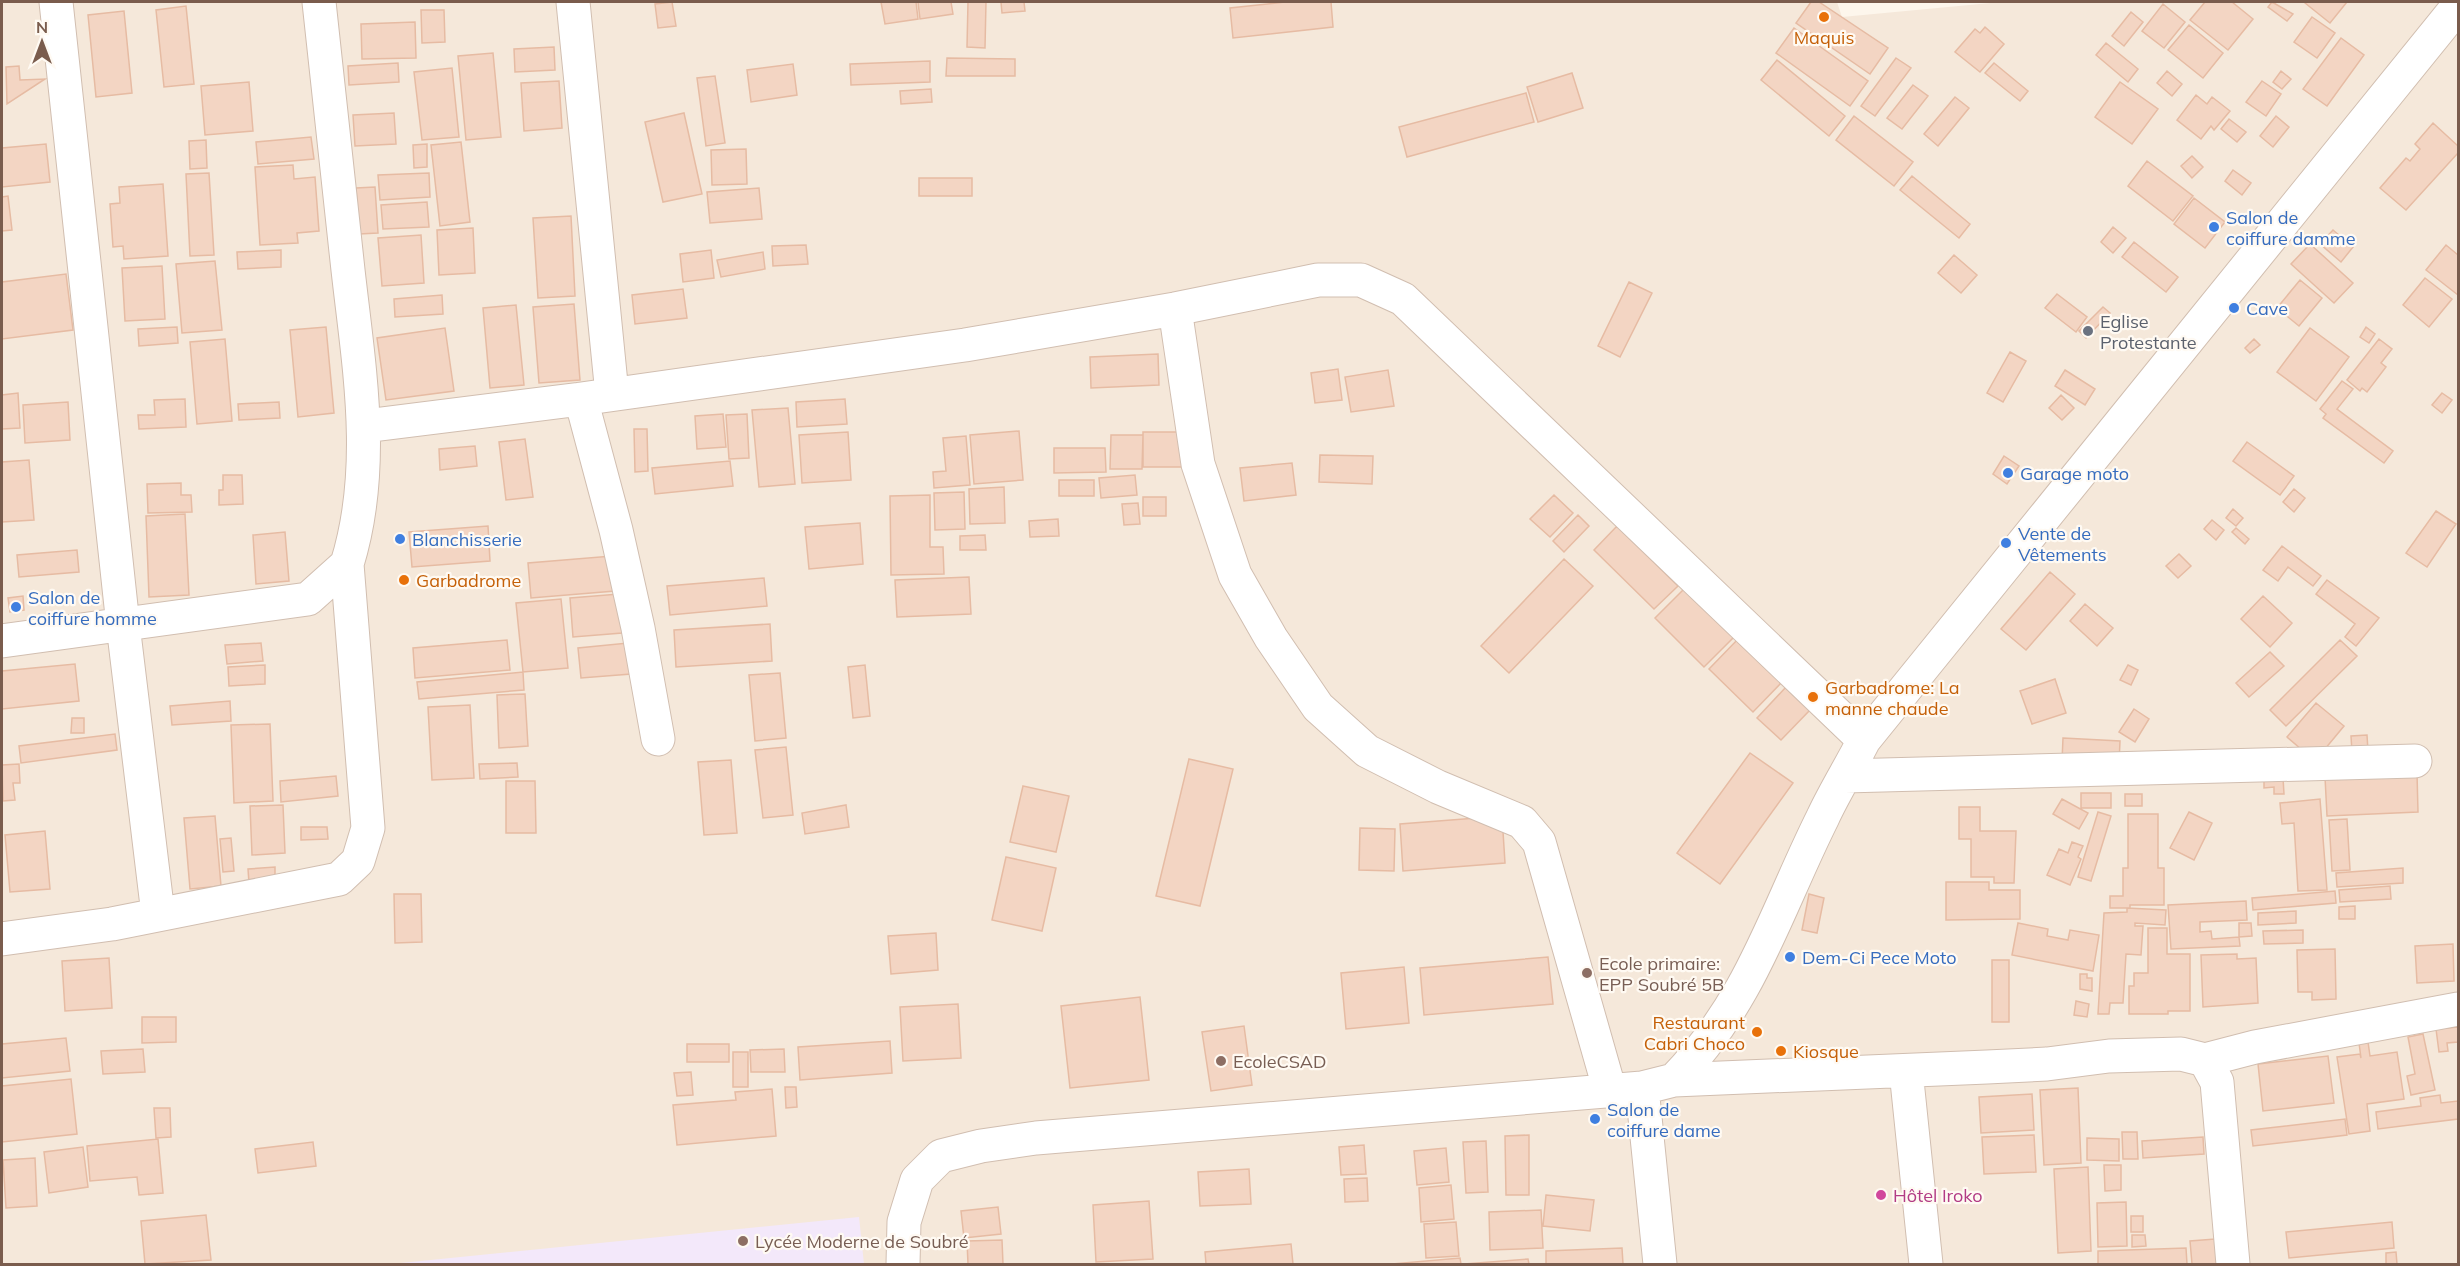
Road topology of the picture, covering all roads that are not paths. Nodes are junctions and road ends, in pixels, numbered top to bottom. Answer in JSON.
{"nodes":[{"id":1,"x":56,"y":2,"type":"edge"},
{"id":2,"x":319,"y":2,"type":"edge"},
{"id":3,"x":573,"y":2,"type":"edge"},
{"id":4,"x":2458,"y":6,"type":"edge"},
{"id":5,"x":1175,"y":309,"type":"junction"},
{"id":6,"x":612,"y":394,"type":"junction"},
{"id":7,"x":580,"y":399,"type":"junction"},
{"id":8,"x":365,"y":426,"type":"junction"},
{"id":9,"x":347,"y":564,"type":"junction"},
{"id":10,"x":123,"y":625,"type":"junction"},
{"id":11,"x":2,"y":640,"type":"edge"},
{"id":12,"x":658,"y":739,"type":"dead end"},
{"id":13,"x":1864,"y":740,"type":"junction"},
{"id":14,"x":2415,"y":761,"type":"dead end"},
{"id":15,"x":1845,"y":776,"type":"junction"},
{"id":16,"x":158,"y":914,"type":"junction"},
{"id":17,"x":2,"y":939,"type":"edge"},
{"id":18,"x":2458,"y":1009,"type":"edge"},
{"id":19,"x":2205,"y":1060,"type":"junction"},
{"id":20,"x":1906,"y":1071,"type":"junction"},
{"id":21,"x":1674,"y":1080,"type":"junction"},
{"id":22,"x":1642,"y":1088,"type":"junction"},
{"id":23,"x":1610,"y":1091,"type":"junction"},
{"id":24,"x":903,"y":1264,"type":"edge"},
{"id":25,"x":1660,"y":1264,"type":"edge"},
{"id":26,"x":1926,"y":1264,"type":"edge"},
{"id":27,"x":2233,"y":1264,"type":"edge"}],
"edges":[{"from":1,"to":10,"type":"street"},
{"from":2,"to":8,"type":"street"},
{"from":3,"to":6,"type":"street"},
{"from":4,"to":13,"type":"street"},
{"from":5,"to":6,"type":"street"},
{"from":5,"to":13,"type":"street"},
{"from":5,"to":23,"type":"street"},
{"from":6,"to":7,"type":"street"},
{"from":7,"to":8,"type":"street"},
{"from":7,"to":12,"type":"street"},
{"from":8,"to":9,"type":"street"},
{"from":9,"to":10,"type":"street"},
{"from":9,"to":16,"type":"street"},
{"from":10,"to":11,"type":"street"},
{"from":10,"to":16,"type":"street"},
{"from":13,"to":15,"type":"street"},
{"from":14,"to":15,"type":"street"},
{"from":15,"to":21,"type":"street"},
{"from":16,"to":17,"type":"street"},
{"from":18,"to":19,"type":"street"},
{"from":19,"to":20,"type":"street"},
{"from":19,"to":27,"type":"street"},
{"from":20,"to":21,"type":"street"},
{"from":20,"to":26,"type":"street"},
{"from":21,"to":22,"type":"street"},
{"from":22,"to":23,"type":"street"},
{"from":22,"to":25,"type":"street"},
{"from":23,"to":24,"type":"street"}]}
